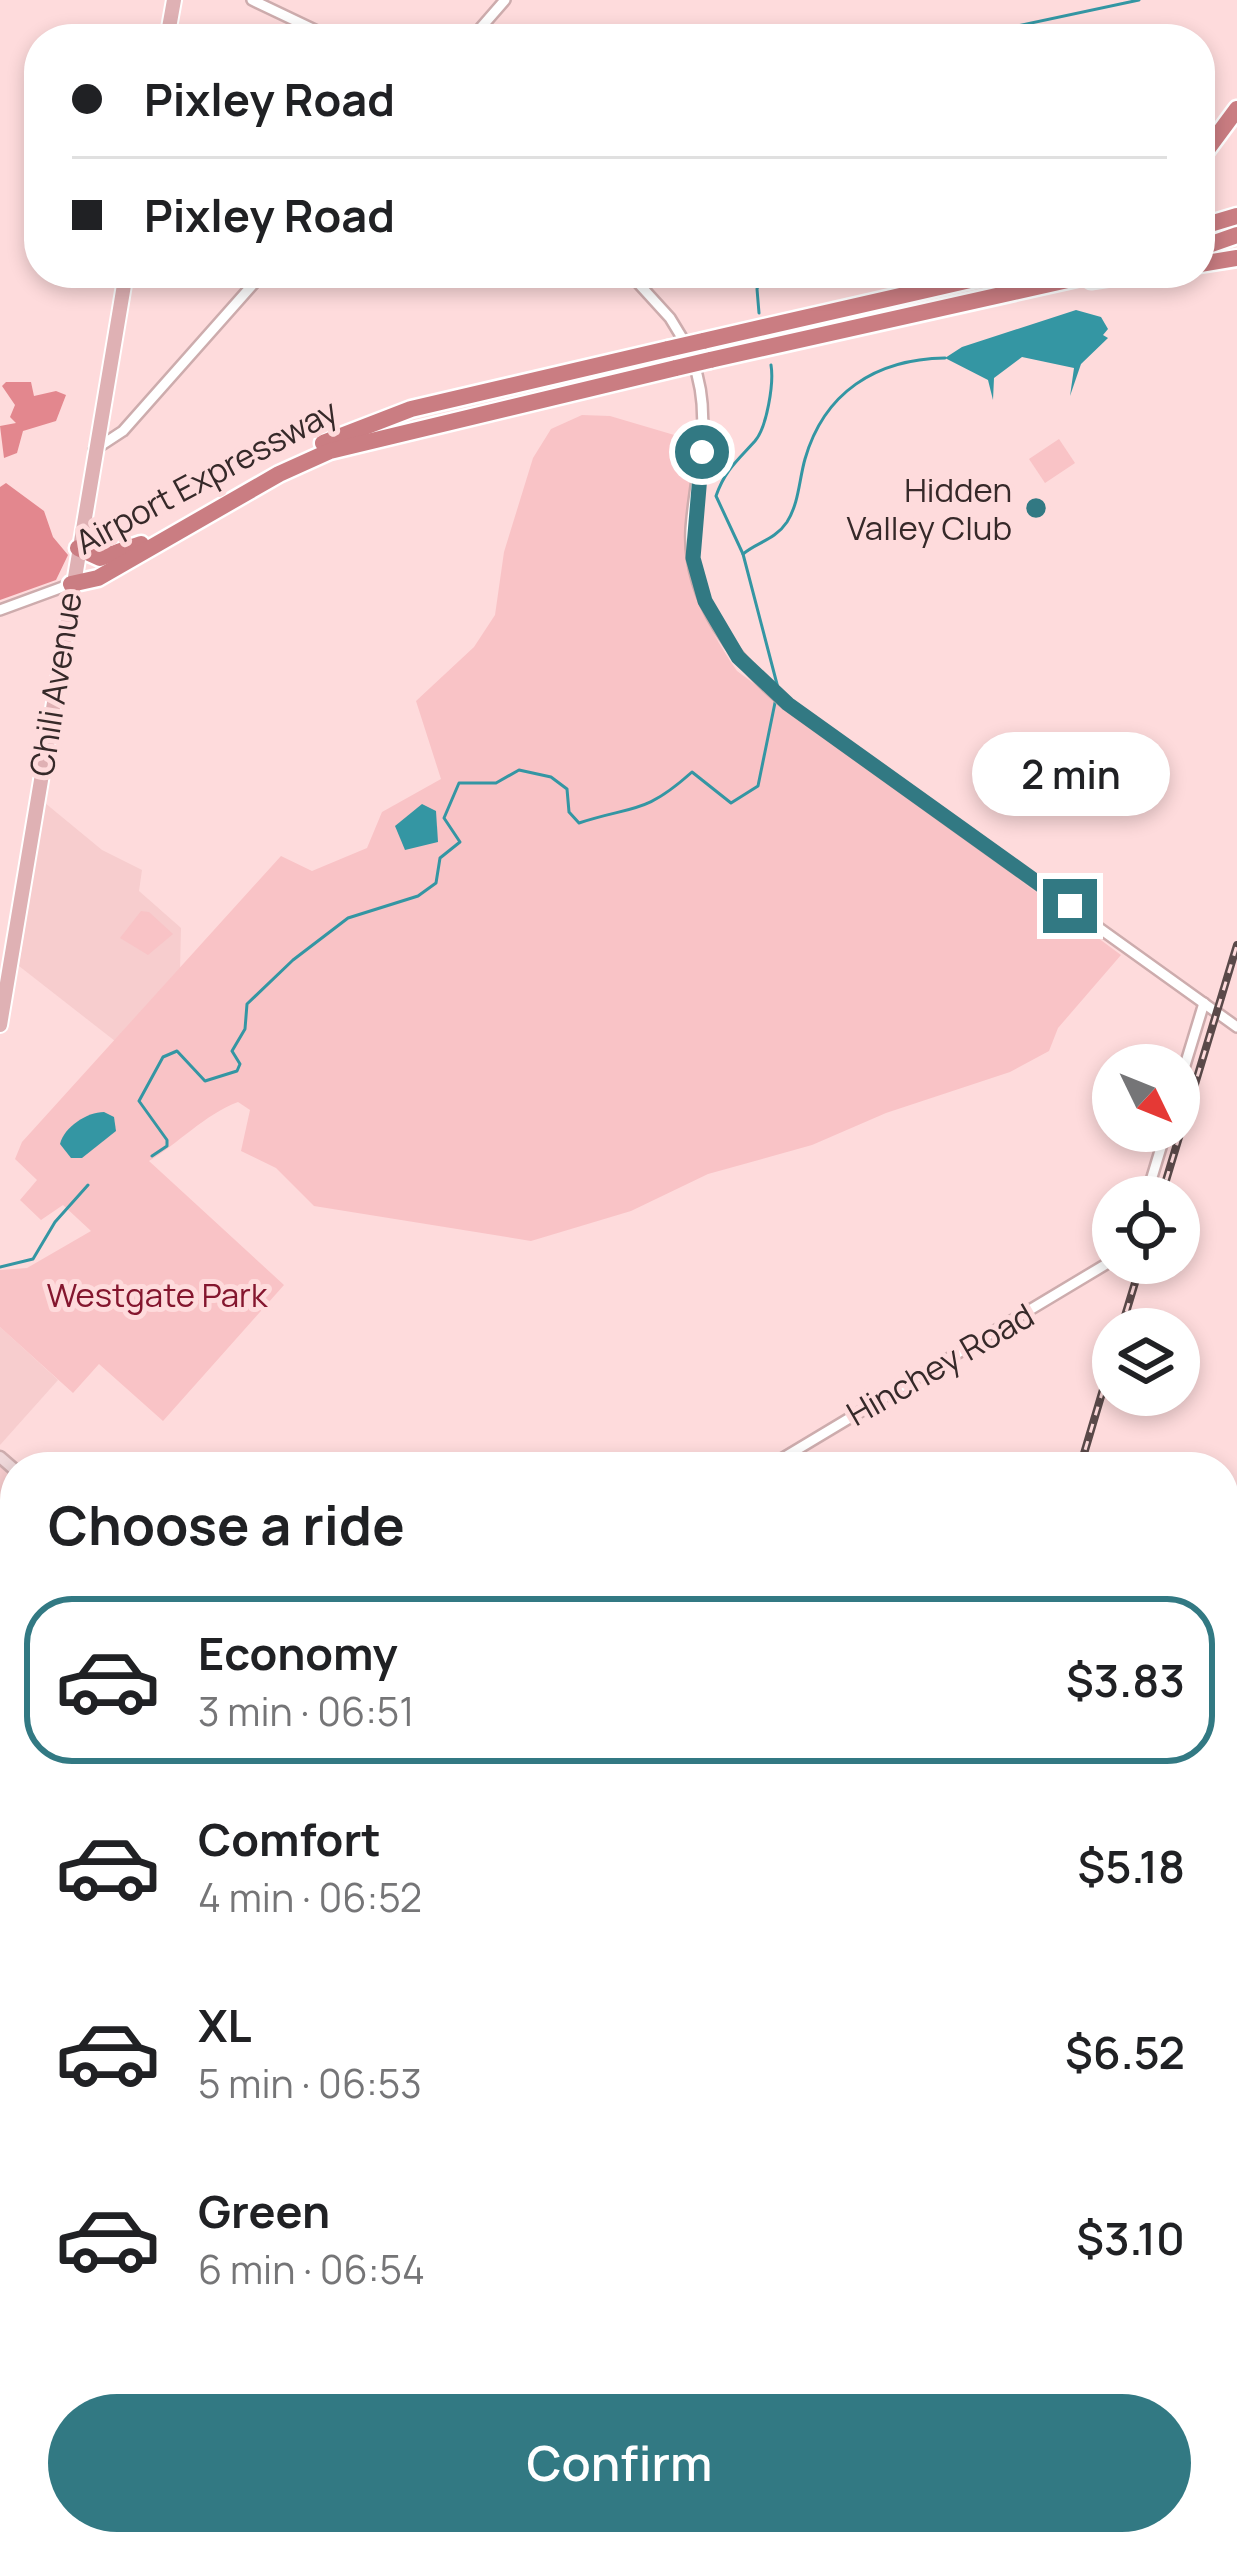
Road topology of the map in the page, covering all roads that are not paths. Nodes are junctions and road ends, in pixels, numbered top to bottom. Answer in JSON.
{"nodes":[{"id":1,"x":252,"y":0,"type":"edge"},
{"id":2,"x":506,"y":0,"type":"edge"},
{"id":3,"x":302,"y":24,"type":"edge"},
{"id":4,"x":484,"y":24,"type":"edge"},
{"id":5,"x":1237,"y":109,"type":"edge"},
{"id":6,"x":1215,"y":139,"type":"edge"},
{"id":7,"x":123,"y":288,"type":"edge"},
{"id":8,"x":250,"y":288,"type":"edge"},
{"id":9,"x":643,"y":288,"type":"edge"},
{"id":10,"x":934,"y":288,"type":"edge"},
{"id":11,"x":1034,"y":288,"type":"edge"},
{"id":12,"x":1038,"y":288,"type":"edge"},
{"id":13,"x":1025,"y":290,"type":"junction"},
{"id":14,"x":94,"y":450,"type":"junction"},
{"id":15,"x":141,"y":543,"type":"junction"},
{"id":16,"x":78,"y":548,"type":"junction"},
{"id":17,"x":71,"y":584,"type":"junction"},
{"id":18,"x":0,"y":610,"type":"edge"},
{"id":19,"x":1204,"y":1004,"type":"junction"},
{"id":20,"x":0,"y":1025,"type":"edge"},
{"id":21,"x":1237,"y":1028,"type":"edge"},
{"id":22,"x":1192,"y":1044,"type":"edge"},
{"id":23,"x":1092,"y":1276,"type":"edge"},
{"id":24,"x":792,"y":1452,"type":"edge"}],
"edges":[{"from":1,"to":3,"type":"street"},
{"from":2,"to":4,"type":"street"},
{"from":5,"to":6,"type":"highway"},
{"from":7,"to":14,"type":"main road","name":"Chili Avenue"},
{"from":8,"to":14,"type":"street"},
{"from":9,"to":19,"type":"street"},
{"from":10,"to":15,"type":"highway","name":"Airport Expressway","bridge":true},
{"from":11,"to":13,"type":"highway"},
{"from":12,"to":13,"type":"highway"},
{"from":13,"to":17,"type":"highway","name":"Airport Expressway","bridge":true},
{"from":14,"to":16,"type":"main road","name":"Chili Avenue"},
{"from":15,"to":16,"type":"highway"},
{"from":15,"to":17,"type":"highway","name":"Airport Expressway"},
{"from":16,"to":17,"type":"main road","name":"Chili Avenue"},
{"from":17,"to":18,"type":"street"},
{"from":17,"to":20,"type":"main road","name":"Chili Avenue"},
{"from":19,"to":21,"type":"street"},
{"from":19,"to":22,"type":"street"},
{"from":23,"to":24,"type":"street","name":"Hinchey Road"}]}
